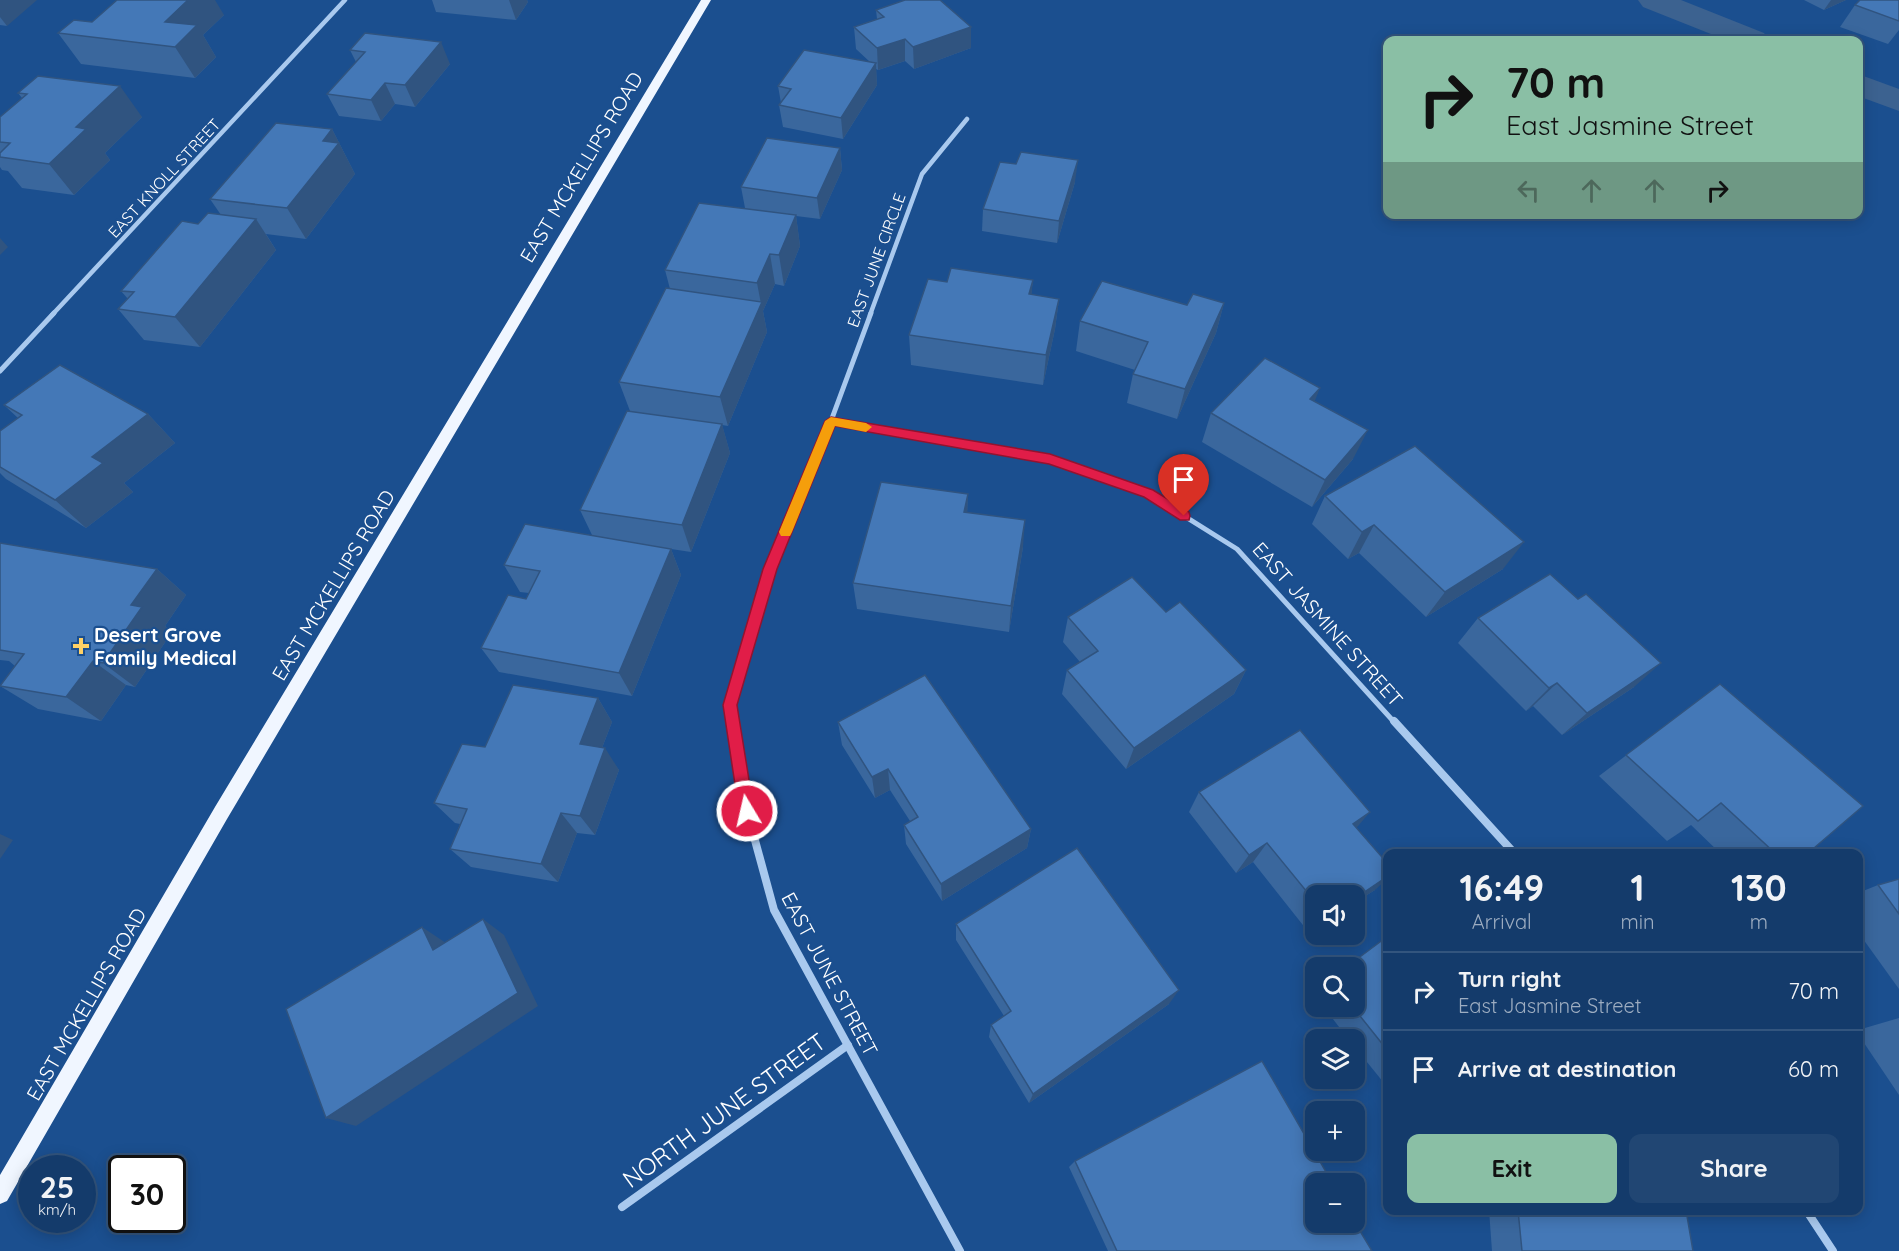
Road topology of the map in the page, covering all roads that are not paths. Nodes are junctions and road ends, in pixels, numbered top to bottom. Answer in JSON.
{"nodes":[{"id":1,"x":345,"y":0,"type":"edge"},
{"id":2,"x":706,"y":0,"type":"edge"},
{"id":3,"x":967,"y":119,"type":"dead end"},
{"id":4,"x":0,"y":371,"type":"edge"},
{"id":5,"x":831,"y":421,"type":"junction"},
{"id":6,"x":1510,"y":849,"type":"edge"},
{"id":7,"x":848,"y":1045,"type":"junction"},
{"id":8,"x":0,"y":1194,"type":"edge"},
{"id":9,"x":622,"y":1207,"type":"dead end"},
{"id":10,"x":1809,"y":1215,"type":"edge"},
{"id":11,"x":960,"y":1251,"type":"edge"},
{"id":12,"x":1833,"y":1251,"type":"edge"}],
"edges":[{"from":1,"to":4,"type":"street","name":"EAST KNOLL STREET"},
{"from":2,"to":8,"type":"main road","name":"EAST MCKELLIPS ROAD"},
{"from":3,"to":5,"type":"street","name":"EAST JUNE CIRCLE"},
{"from":5,"to":6,"type":"street","name":"EAST JASMINE STREET"},
{"from":5,"to":7,"type":"street","name":"EAST JUNE STREET"},
{"from":7,"to":9,"type":"street","name":"NORTH JUNE STREET"},
{"from":7,"to":11,"type":"street","name":"EAST JUNE STREET"},
{"from":10,"to":12,"type":"street"}]}
